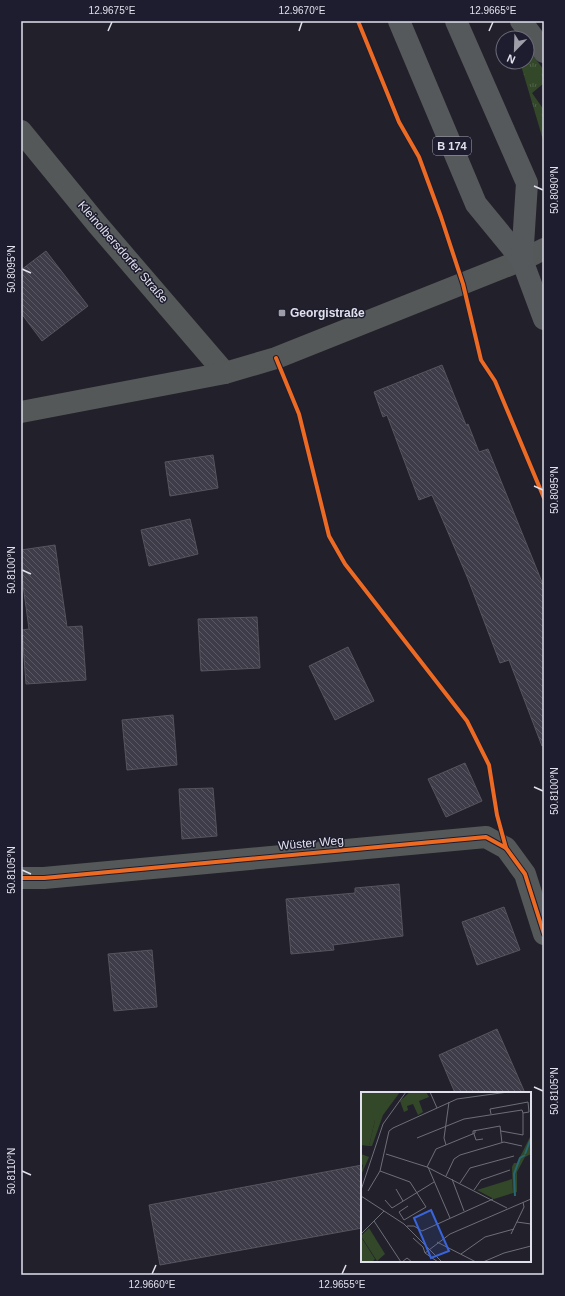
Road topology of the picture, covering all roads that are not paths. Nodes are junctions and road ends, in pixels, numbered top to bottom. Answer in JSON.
{"nodes":[{"id":1,"x":399,"y":21,"type":"edge"},
{"id":2,"x":456,"y":21,"type":"edge"},
{"id":3,"x":521,"y":21,"type":"edge"},
{"id":4,"x":544,"y":52,"type":"edge"},
{"id":5,"x":21,"y":130,"type":"edge"},
{"id":6,"x":544,"y":249,"type":"edge"},
{"id":7,"x":522,"y":260,"type":"junction"},
{"id":8,"x":544,"y":319,"type":"edge"},
{"id":9,"x":225,"y":373,"type":"junction"},
{"id":10,"x":21,"y":412,"type":"edge"},
{"id":11,"x":21,"y":878,"type":"edge"},
{"id":12,"x":544,"y":934,"type":"edge"}],
"edges":[{"from":1,"to":7,"type":"main road","number":"B 174"},
{"from":2,"to":7,"type":"main road","number":"B 174"},
{"from":3,"to":4,"type":"street"},
{"from":5,"to":9,"type":"street","name":"Kleinolbersdorfer Straße"},
{"from":6,"to":7,"type":"street"},
{"from":7,"to":8,"type":"main road","number":"B 174"},
{"from":7,"to":9,"type":"street"},
{"from":9,"to":10,"type":"street"},
{"from":11,"to":12,"type":"street","name":"Wüster Weg"}]}
